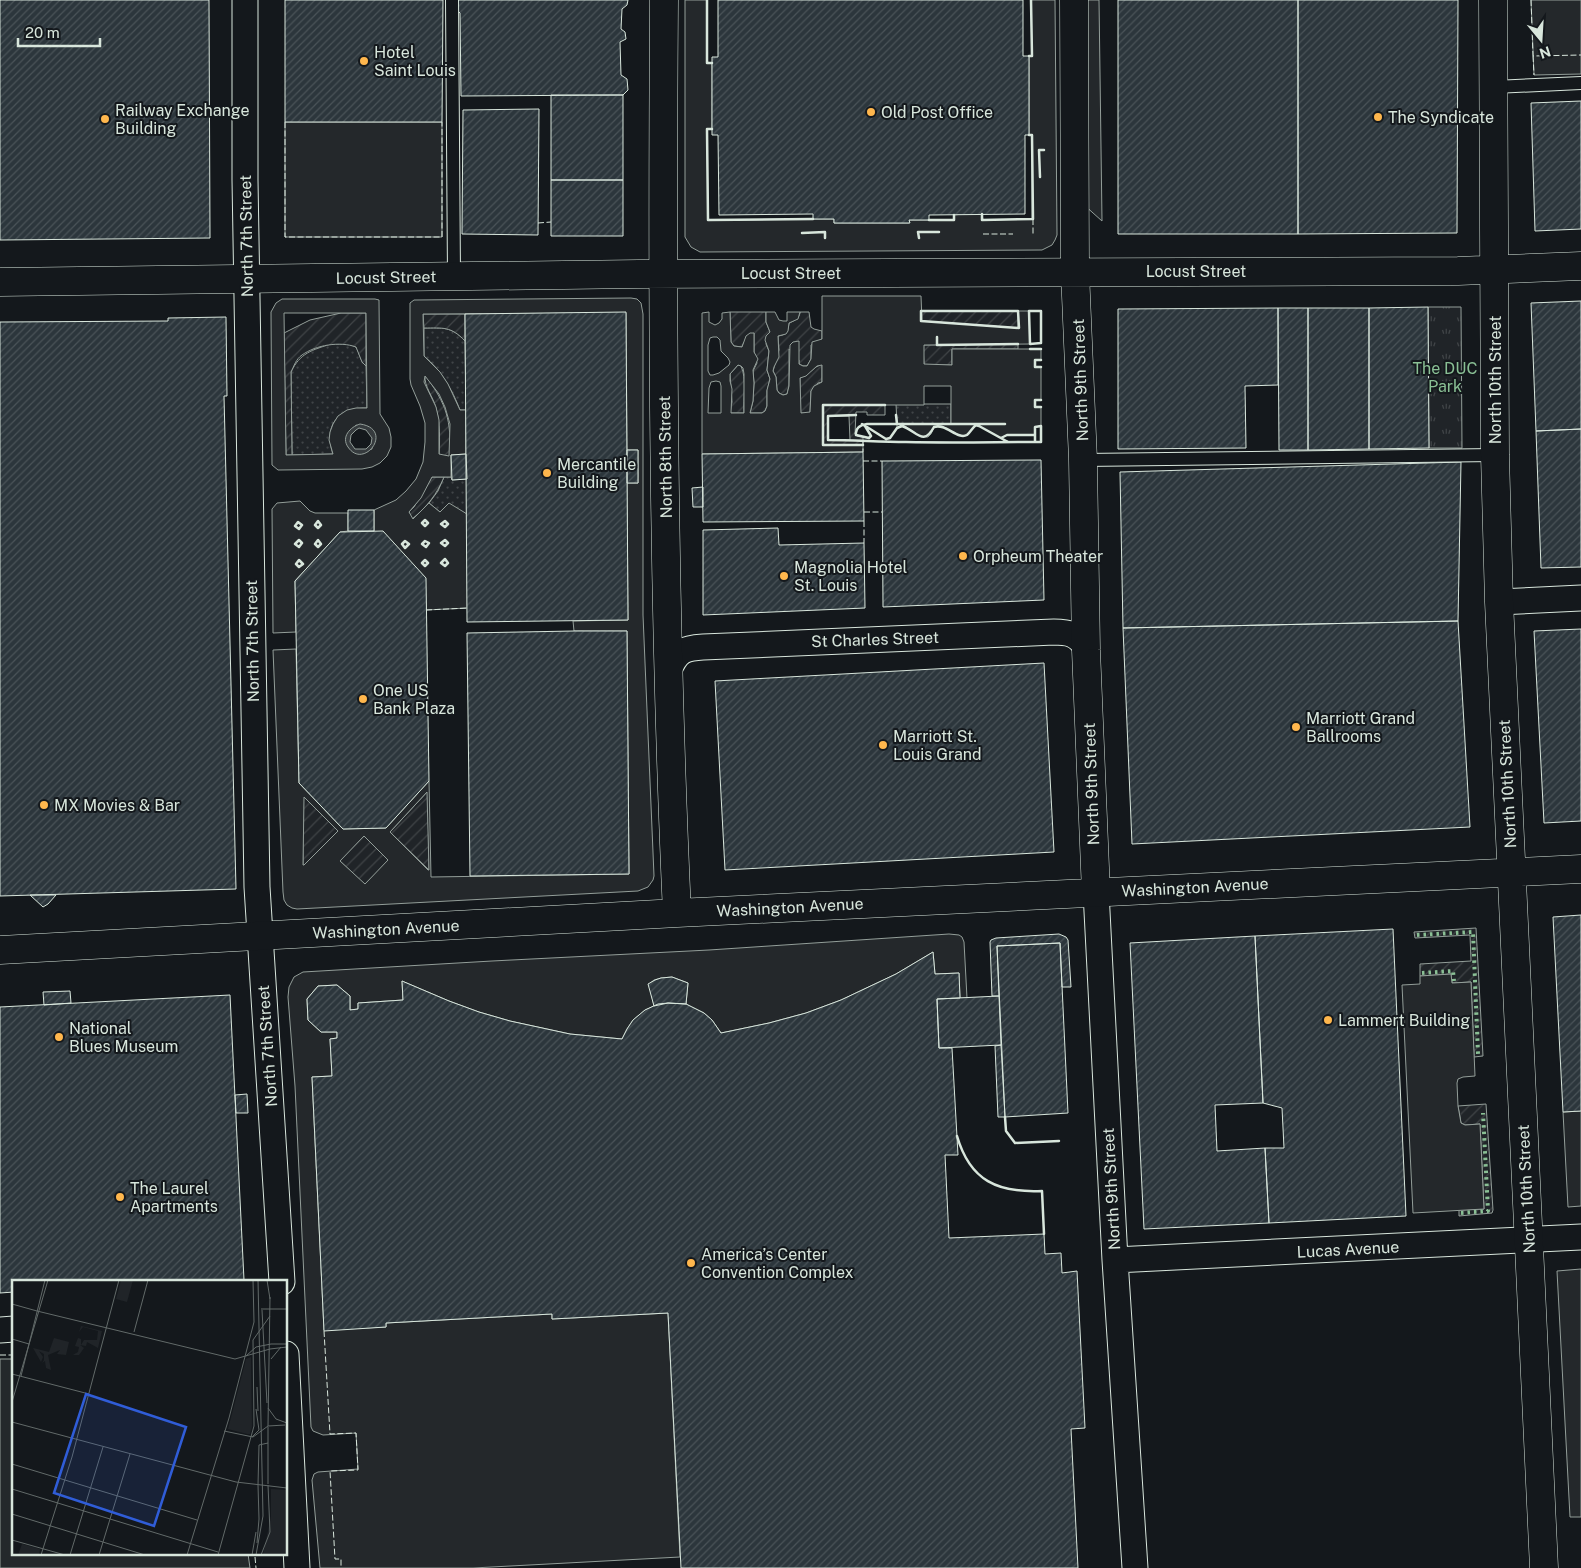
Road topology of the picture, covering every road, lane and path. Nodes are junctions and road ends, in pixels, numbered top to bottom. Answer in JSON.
{"nodes":[{"id":1,"x":245,"y":0,"type":"edge"},
{"id":2,"x":452,"y":0,"type":"edge"},
{"id":3,"x":664,"y":0,"type":"edge"},
{"id":4,"x":1074,"y":0,"type":"edge"},
{"id":5,"x":1493,"y":0,"type":"edge"},
{"id":6,"x":1581,"y":83,"type":"edge"},
{"id":7,"x":1494,"y":87,"type":"junction"},
{"id":8,"x":1581,"y":266,"type":"edge"},
{"id":9,"x":1494,"y":270,"type":"junction"},
{"id":10,"x":1076,"y":272,"type":"junction"},
{"id":11,"x":663,"y":274,"type":"junction"},
{"id":12,"x":454,"y":276,"type":"junction"},
{"id":13,"x":246,"y":279,"type":"junction"},
{"id":14,"x":0,"y":282,"type":"edge"},
{"id":15,"x":1495,"y":456,"type":"junction"},
{"id":16,"x":1083,"y":460,"type":"junction"},
{"id":17,"x":1581,"y":598,"type":"edge"},
{"id":18,"x":1499,"y":602,"type":"junction"},
{"id":19,"x":1086,"y":647,"type":"junction"},
{"id":20,"x":669,"y":670,"type":"junction"},
{"id":21,"x":1581,"y":869,"type":"edge"},
{"id":22,"x":1511,"y":872,"type":"junction"},
{"id":23,"x":1096,"y":892,"type":"junction"},
{"id":24,"x":677,"y":913,"type":"junction"},
{"id":25,"x":260,"y":936,"type":"junction"},
{"id":26,"x":0,"y":950,"type":"edge"},
{"id":27,"x":1581,"y":1237,"type":"edge"},
{"id":28,"x":1529,"y":1240,"type":"junction"},
{"id":29,"x":1115,"y":1260,"type":"junction"},
{"id":30,"x":282,"y":1280,"type":"edge"},
{"id":31,"x":288,"y":1390,"type":"edge"},
{"id":32,"x":298,"y":1568,"type":"edge"},
{"id":33,"x":1135,"y":1568,"type":"edge"},
{"id":34,"x":1544,"y":1568,"type":"edge"}],
"edges":[{"from":1,"to":13,"type":"street","name":"North 7th Street"},
{"from":2,"to":12,"type":"lane"},
{"from":3,"to":11,"type":"street","name":"North 8th Street"},
{"from":4,"to":10,"type":"street","name":"North 9th Street"},
{"from":5,"to":7,"type":"street","name":"North 10th Street"},
{"from":6,"to":7,"type":"lane"},
{"from":7,"to":9,"type":"street","name":"North 10th Street"},
{"from":8,"to":9,"type":"street","name":"Locust Street"},
{"from":9,"to":10,"type":"street","name":"Locust Street"},
{"from":9,"to":15,"type":"street","name":"North 10th Street"},
{"from":10,"to":11,"type":"street","name":"Locust Street"},
{"from":10,"to":16,"type":"street","name":"North 9th Street"},
{"from":11,"to":12,"type":"street","name":"Locust Street"},
{"from":11,"to":20,"type":"street","name":"North 8th Street"},
{"from":12,"to":13,"type":"street","name":"Locust Street"},
{"from":13,"to":14,"type":"street","name":"Locust Street"},
{"from":13,"to":25,"type":"street","name":"North 7th Street"},
{"from":15,"to":16,"type":"lane"},
{"from":15,"to":18,"type":"street","name":"North 10th Street"},
{"from":16,"to":19,"type":"street","name":"North 9th Street"},
{"from":17,"to":18,"type":"street"},
{"from":18,"to":22,"type":"street","name":"North 10th Street"},
{"from":19,"to":20,"type":"street","name":"St Charles Street"},
{"from":19,"to":23,"type":"street","name":"North 9th Street"},
{"from":20,"to":24,"type":"street","name":"North 8th Street"},
{"from":21,"to":22,"type":"street","name":"Washington Avenue"},
{"from":22,"to":23,"type":"street","name":"Washington Avenue"},
{"from":22,"to":28,"type":"street","name":"North 10th Street"},
{"from":23,"to":24,"type":"street","name":"Washington Avenue"},
{"from":23,"to":29,"type":"street","name":"North 9th Street"},
{"from":24,"to":25,"type":"street","name":"Washington Avenue"},
{"from":25,"to":26,"type":"street","name":"Washington Avenue"},
{"from":25,"to":30,"type":"street","name":"North 7th Street"},
{"from":27,"to":28,"type":"street","name":"Lucas Avenue"},
{"from":28,"to":29,"type":"street","name":"Lucas Avenue"},
{"from":28,"to":34,"type":"street","name":"North 10th Street"},
{"from":29,"to":33,"type":"street","name":"North 9th Street"},
{"from":31,"to":32,"type":"street"}]}
